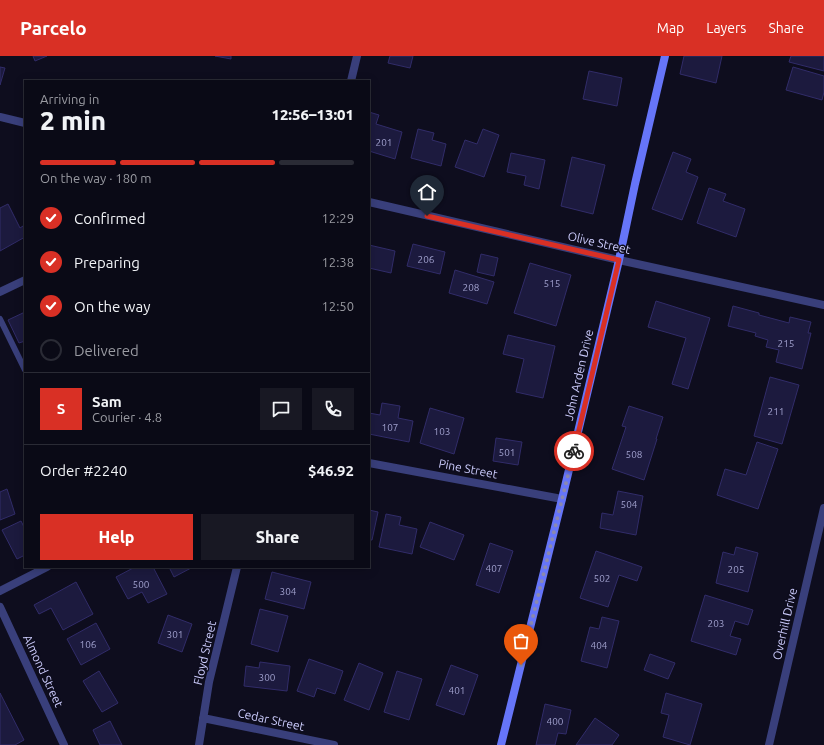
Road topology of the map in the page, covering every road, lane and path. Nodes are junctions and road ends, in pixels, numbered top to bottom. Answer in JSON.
{"nodes":[{"id":1,"x":357,"y":56,"type":"edge"},
{"id":2,"x":665,"y":56,"type":"edge"},
{"id":3,"x":351,"y":80,"type":"edge"},
{"id":4,"x":0,"y":117,"type":"edge"},
{"id":5,"x":24,"y":122,"type":"edge"},
{"id":6,"x":370,"y":202,"type":"edge"},
{"id":7,"x":619,"y":260,"type":"junction"},
{"id":8,"x":24,"y":280,"type":"edge"},
{"id":9,"x":0,"y":292,"type":"edge"},
{"id":10,"x":824,"y":305,"type":"edge"},
{"id":11,"x":0,"y":319,"type":"edge"},
{"id":12,"x":24,"y":368,"type":"edge"},
{"id":13,"x":370,"y":463,"type":"edge"},
{"id":14,"x":562,"y":499,"type":"junction"},
{"id":15,"x":824,"y":508,"type":"edge"},
{"id":16,"x":45,"y":568,"type":"edge"},
{"id":17,"x":237,"y":568,"type":"edge"},
{"id":18,"x":0,"y":591,"type":"edge"},
{"id":19,"x":0,"y":607,"type":"edge"},
{"id":20,"x":204,"y":718,"type":"junction"},
{"id":21,"x":64,"y":745,"type":"edge"},
{"id":22,"x":199,"y":745,"type":"edge"},
{"id":23,"x":334,"y":745,"type":"edge"},
{"id":24,"x":501,"y":745,"type":"edge"},
{"id":25,"x":769,"y":745,"type":"edge"}],
"edges":[{"from":1,"to":3,"type":"street"},
{"from":2,"to":7,"type":"street","name":"John Arden Drive"},
{"from":4,"to":5,"type":"street"},
{"from":6,"to":7,"type":"street","name":"Olive Street"},
{"from":7,"to":10,"type":"street","name":"Olive Street"},
{"from":7,"to":14,"type":"street","name":"John Arden Drive"},
{"from":8,"to":9,"type":"street"},
{"from":11,"to":12,"type":"lane"},
{"from":13,"to":14,"type":"street","name":"Pine Street"},
{"from":14,"to":24,"type":"street","name":"John Arden Drive"},
{"from":15,"to":25,"type":"street","name":"Overhill Drive"},
{"from":16,"to":18,"type":"street"},
{"from":17,"to":20,"type":"street","name":"Floyd Street"},
{"from":19,"to":21,"type":"street","name":"Almond Street"},
{"from":20,"to":22,"type":"street","name":"Floyd Street"},
{"from":20,"to":23,"type":"street","name":"Cedar Street"}]}
